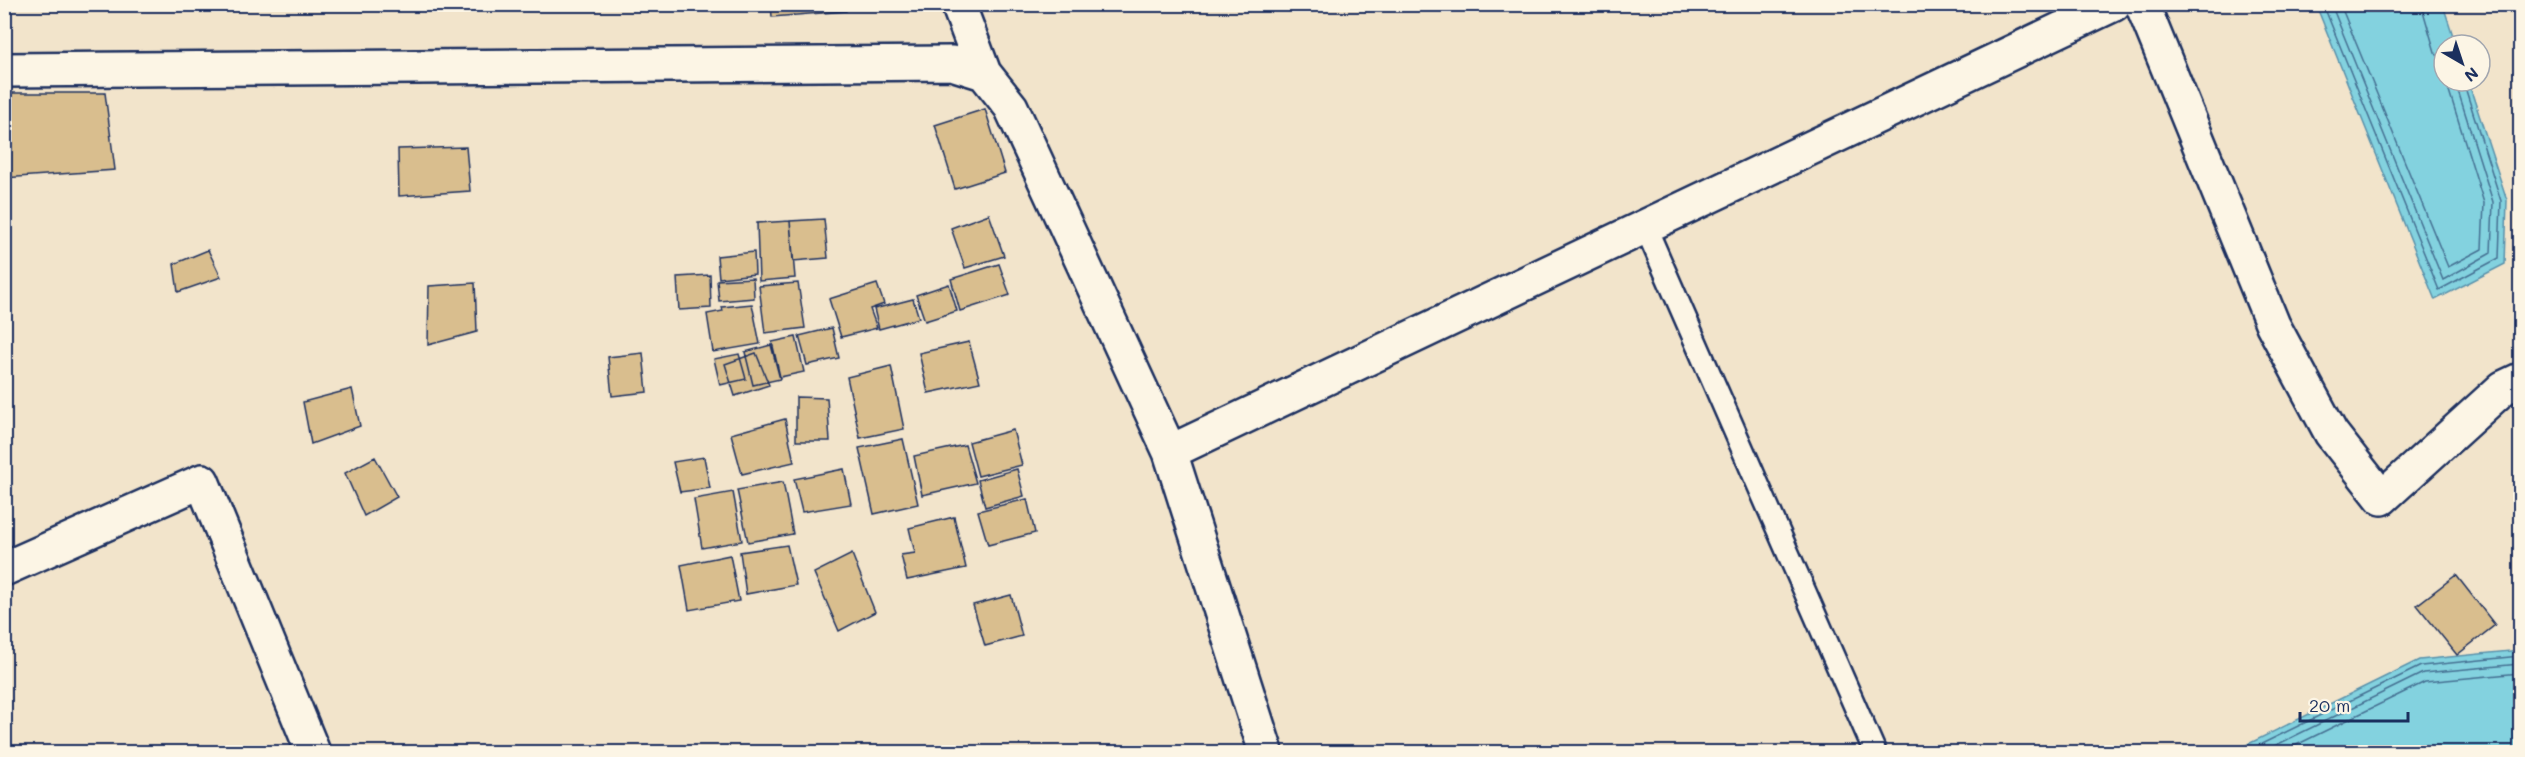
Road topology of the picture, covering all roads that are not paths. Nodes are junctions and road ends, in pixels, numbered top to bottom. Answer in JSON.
{"nodes":[{"id":1,"x":958,"y":4,"type":"edge"},
{"id":2,"x":2114,"y":4,"type":"edge"},
{"id":3,"x":2142,"y":4,"type":"edge"},
{"id":4,"x":4,"y":70,"type":"edge"},
{"id":5,"x":984,"y":73,"type":"junction"},
{"id":6,"x":1645,"y":226,"type":"junction"},
{"id":7,"x":2520,"y":380,"type":"edge"},
{"id":8,"x":1170,"y":452,"type":"junction"},
{"id":9,"x":4,"y":569,"type":"edge"},
{"id":10,"x":313,"y":753,"type":"edge"},
{"id":11,"x":1266,"y":753,"type":"edge"},
{"id":12,"x":1875,"y":753,"type":"edge"}],
"edges":[{"from":1,"to":5,"type":"street"},
{"from":2,"to":6,"type":"street"},
{"from":3,"to":7,"type":"street"},
{"from":4,"to":5,"type":"street"},
{"from":5,"to":8,"type":"street"},
{"from":6,"to":8,"type":"street"},
{"from":6,"to":12,"type":"lane"},
{"from":8,"to":11,"type":"street"},
{"from":9,"to":10,"type":"street"}]}
